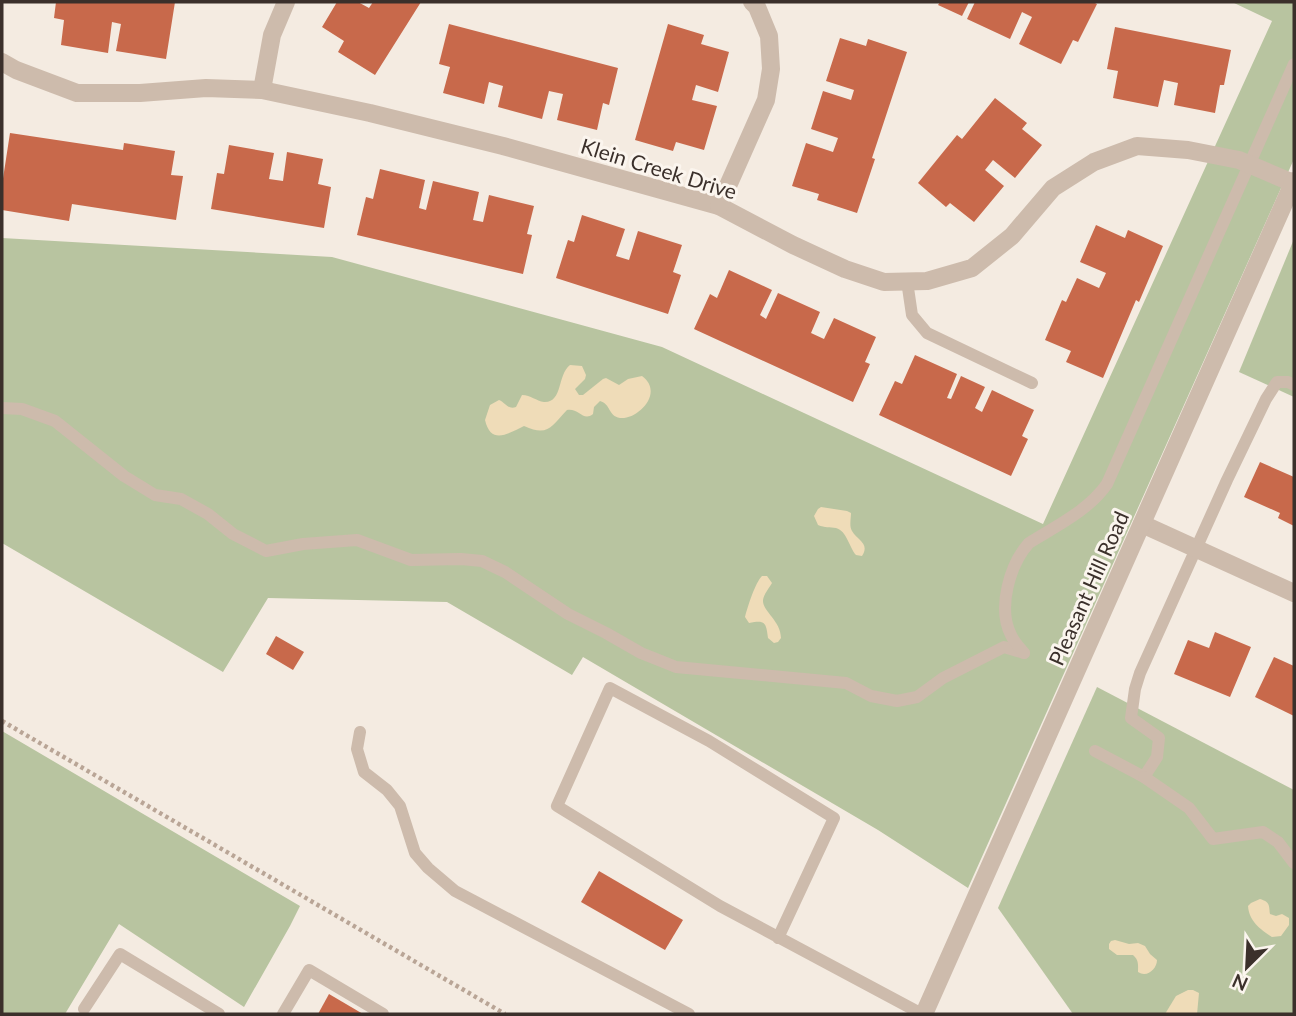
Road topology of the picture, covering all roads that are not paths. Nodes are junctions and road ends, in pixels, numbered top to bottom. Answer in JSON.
{"nodes":[{"id":1,"x":286,"y":2,"type":"edge"},
{"id":2,"x":752,"y":2,"type":"edge"},
{"id":3,"x":2,"y":62,"type":"edge"},
{"id":4,"x":1294,"y":64,"type":"edge"},
{"id":5,"x":262,"y":90,"type":"junction"},
{"id":6,"x":1249,"y":164,"type":"junction"},
{"id":7,"x":1294,"y":182,"type":"edge"},
{"id":8,"x":719,"y":206,"type":"junction"},
{"id":9,"x":907,"y":281,"type":"junction"},
{"id":10,"x":1032,"y":383,"type":"dead end"},
{"id":11,"x":1294,"y":385,"type":"edge"},
{"id":12,"x":2,"y":408,"type":"edge"},
{"id":13,"x":1142,"y":524,"type":"junction"},
{"id":14,"x":1196,"y":548,"type":"junction"},
{"id":15,"x":1294,"y":593,"type":"edge"},
{"id":16,"x":360,"y":732,"type":"dead end"},
{"id":17,"x":1096,"y":751,"type":"dead end"},
{"id":18,"x":1144,"y":778,"type":"junction"},
{"id":19,"x":1294,"y":863,"type":"edge"},
{"id":20,"x":778,"y":938,"type":"junction"},
{"id":21,"x":86,"y":1013,"type":"edge"},
{"id":22,"x":219,"y":1014,"type":"edge"},
{"id":23,"x":283,"y":1014,"type":"edge"},
{"id":24,"x":383,"y":1014,"type":"edge"},
{"id":25,"x":689,"y":1014,"type":"edge"},
{"id":26,"x":923,"y":1014,"type":"edge"}],
"edges":[{"from":1,"to":5,"type":"street"},
{"from":2,"to":8,"type":"street"},
{"from":3,"to":5,"type":"street","name":"Klein Creek Drive"},
{"from":4,"to":6,"type":"lane"},
{"from":5,"to":8,"type":"street","name":"Klein Creek Drive"},
{"from":6,"to":7,"type":"street","name":"Klein Creek Drive"},
{"from":6,"to":9,"type":"street","name":"Klein Creek Drive"},
{"from":6,"to":12,"type":"lane"},
{"from":7,"to":13,"type":"street","name":"Pleasant Hill Road"},
{"from":8,"to":9,"type":"street","name":"Klein Creek Drive"},
{"from":9,"to":10,"type":"lane"},
{"from":11,"to":14,"type":"lane"},
{"from":13,"to":14,"type":"street"},
{"from":13,"to":26,"type":"street","name":"Pleasant Hill Road"},
{"from":14,"to":15,"type":"street"},
{"from":14,"to":18,"type":"lane"},
{"from":16,"to":25,"type":"lane"},
{"from":17,"to":18,"type":"lane"},
{"from":18,"to":19,"type":"lane"},
{"from":20,"to":20,"type":"lane"},
{"from":20,"to":26,"type":"lane"},
{"from":21,"to":22,"type":"lane"},
{"from":23,"to":24,"type":"lane"}]}
